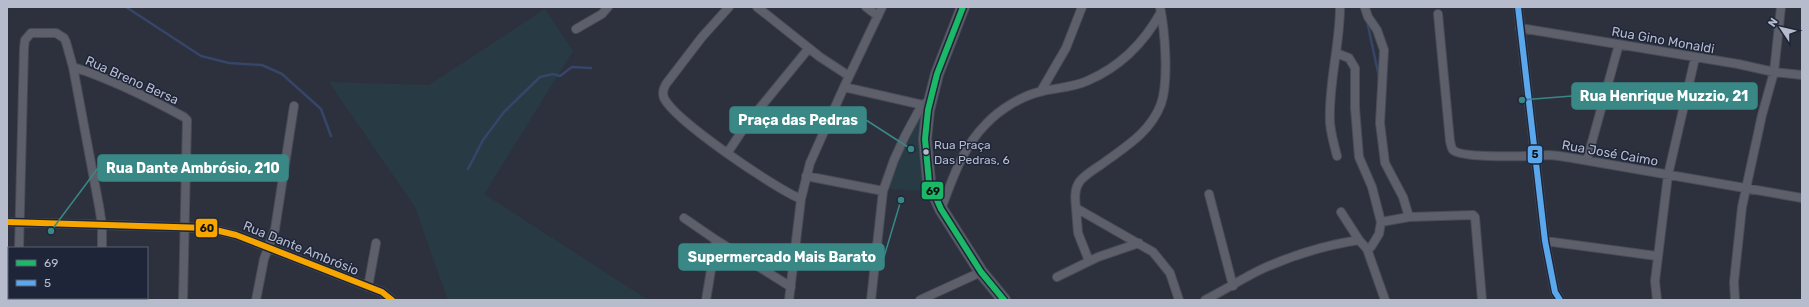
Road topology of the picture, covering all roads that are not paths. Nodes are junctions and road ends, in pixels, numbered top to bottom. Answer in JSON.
{"nodes":[{"id":1,"x":608,"y":7,"type":"edge"},
{"id":2,"x":729,"y":7,"type":"edge"},
{"id":3,"x":757,"y":7,"type":"edge"},
{"id":4,"x":866,"y":7,"type":"edge"},
{"id":5,"x":882,"y":7,"type":"edge"},
{"id":6,"x":963,"y":7,"type":"edge"},
{"id":7,"x":1082,"y":7,"type":"edge"},
{"id":8,"x":1340,"y":7,"type":"edge"},
{"id":9,"x":1518,"y":7,"type":"edge"},
{"id":10,"x":1781,"y":7,"type":"edge"},
{"id":11,"x":1365,"y":8,"type":"dead end"},
{"id":12,"x":1161,"y":9,"type":"edge"},
{"id":13,"x":1438,"y":14,"type":"dead end"},
{"id":14,"x":878,"y":16,"type":"junction"},
{"id":15,"x":1520,"y":28,"type":"junction"},
{"id":16,"x":576,"y":29,"type":"dead end"},
{"id":17,"x":1619,"y":44,"type":"junction"},
{"id":18,"x":809,"y":48,"type":"junction"},
{"id":19,"x":1336,"y":53,"type":"junction"},
{"id":20,"x":1695,"y":58,"type":"junction"},
{"id":21,"x":73,"y":67,"type":"junction"},
{"id":22,"x":1774,"y":72,"type":"junction"},
{"id":23,"x":1802,"y":75,"type":"edge"},
{"id":24,"x":849,"y":76,"type":"junction"},
{"id":25,"x":844,"y":87,"type":"junction"},
{"id":26,"x":1041,"y":91,"type":"junction"},
{"id":27,"x":927,"y":102,"type":"junction"},
{"id":28,"x":294,"y":106,"type":"dead end"},
{"id":29,"x":728,"y":152,"type":"junction"},
{"id":30,"x":1337,"y":156,"type":"dead end"},
{"id":31,"x":1536,"y":156,"type":"junction"},
{"id":32,"x":1587,"y":160,"type":"junction"},
{"id":33,"x":806,"y":176,"type":"junction"},
{"id":34,"x":1668,"y":176,"type":"junction"},
{"id":35,"x":1745,"y":188,"type":"junction"},
{"id":36,"x":883,"y":191,"type":"junction"},
{"id":37,"x":1209,"y":194,"type":"dead end"},
{"id":38,"x":1802,"y":198,"type":"edge"},
{"id":39,"x":801,"y":199,"type":"junction"},
{"id":40,"x":1076,"y":208,"type":"junction"},
{"id":41,"x":941,"y":209,"type":"junction"},
{"id":42,"x":1340,"y":212,"type":"dead end"},
{"id":43,"x":1409,"y":217,"type":"junction"},
{"id":44,"x":684,"y":218,"type":"dead end"},
{"id":45,"x":7,"y":222,"type":"edge"},
{"id":46,"x":20,"y":222,"type":"junction"},
{"id":47,"x":1381,"y":222,"type":"junction"},
{"id":48,"x":102,"y":225,"type":"junction"},
{"id":49,"x":185,"y":227,"type":"junction"},
{"id":50,"x":716,"y":240,"type":"junction"},
{"id":51,"x":1359,"y":240,"type":"junction"},
{"id":52,"x":1545,"y":240,"type":"junction"},
{"id":53,"x":376,"y":243,"type":"dead end"},
{"id":54,"x":1139,"y":243,"type":"junction"},
{"id":55,"x":19,"y":247,"type":"edge"},
{"id":56,"x":102,"y":247,"type":"edge"},
{"id":57,"x":268,"y":247,"type":"junction"},
{"id":58,"x":1367,"y":249,"type":"junction"},
{"id":59,"x":1657,"y":256,"type":"junction"},
{"id":60,"x":1089,"y":261,"type":"junction"},
{"id":61,"x":981,"y":272,"type":"junction"},
{"id":62,"x":1057,"y":277,"type":"dead end"},
{"id":63,"x":1233,"y":286,"type":"junction"},
{"id":64,"x":368,"y":287,"type":"junction"},
{"id":65,"x":791,"y":287,"type":"junction"},
{"id":66,"x":392,"y":299,"type":"edge"},
{"id":67,"x":183,"y":300,"type":"edge"},
{"id":68,"x":256,"y":300,"type":"edge"},
{"id":69,"x":706,"y":300,"type":"edge"},
{"id":70,"x":789,"y":300,"type":"edge"},
{"id":71,"x":871,"y":300,"type":"edge"},
{"id":72,"x":920,"y":300,"type":"edge"},
{"id":73,"x":1004,"y":300,"type":"edge"},
{"id":74,"x":1180,"y":300,"type":"edge"},
{"id":75,"x":1205,"y":300,"type":"edge"},
{"id":76,"x":1385,"y":300,"type":"edge"},
{"id":77,"x":1482,"y":300,"type":"edge"},
{"id":78,"x":1560,"y":300,"type":"edge"},
{"id":79,"x":1657,"y":300,"type":"edge"},
{"id":80,"x":1735,"y":300,"type":"edge"}],
"edges":[{"from":1,"to":16,"type":"street"},
{"from":2,"to":29,"type":"street"},
{"from":3,"to":18,"type":"street"},
{"from":4,"to":14,"type":"street"},
{"from":5,"to":14,"type":"street"},
{"from":6,"to":27,"type":"main road"},
{"from":7,"to":26,"type":"street"},
{"from":8,"to":19,"type":"street"},
{"from":9,"to":15,"type":"street"},
{"from":10,"to":22,"type":"street"},
{"from":11,"to":43,"type":"street"},
{"from":12,"to":26,"type":"street"},
{"from":12,"to":40,"type":"street"},
{"from":13,"to":31,"type":"street","name":"Rua José Caimo"},
{"from":14,"to":24,"type":"street"},
{"from":15,"to":17,"type":"street","name":"Rua Gino Monaldi"},
{"from":15,"to":31,"type":"street"},
{"from":17,"to":20,"type":"street","name":"Rua Gino Monaldi"},
{"from":17,"to":32,"type":"street"},
{"from":18,"to":24,"type":"street"},
{"from":18,"to":29,"type":"street"},
{"from":19,"to":30,"type":"street"},
{"from":19,"to":47,"type":"street"},
{"from":20,"to":22,"type":"street","name":"Rua Gino Monaldi"},
{"from":20,"to":34,"type":"street"},
{"from":21,"to":46,"type":"street","name":"Rua Breno Bersa"},
{"from":21,"to":48,"type":"street"},
{"from":21,"to":49,"type":"street","name":"Rua Breno Bersa"},
{"from":22,"to":23,"type":"street","name":"Rua Gino Monaldi"},
{"from":22,"to":35,"type":"street"},
{"from":24,"to":25,"type":"street"},
{"from":25,"to":27,"type":"street"},
{"from":25,"to":33,"type":"street"},
{"from":26,"to":41,"type":"street"},
{"from":27,"to":36,"type":"street"},
{"from":27,"to":41,"type":"main road"},
{"from":28,"to":57,"type":"street"},
{"from":29,"to":39,"type":"street"},
{"from":31,"to":32,"type":"street","name":"Rua José Caimo"},
{"from":31,"to":52,"type":"street"},
{"from":32,"to":34,"type":"street","name":"Rua José Caimo"},
{"from":33,"to":36,"type":"street"},
{"from":33,"to":39,"type":"street"},
{"from":34,"to":35,"type":"street","name":"Rua José Caimo"},
{"from":34,"to":59,"type":"street"},
{"from":35,"to":38,"type":"street","name":"Rua José Caimo"},
{"from":35,"to":80,"type":"street"},
{"from":36,"to":71,"type":"street"},
{"from":37,"to":63,"type":"street"},
{"from":39,"to":65,"type":"street"},
{"from":40,"to":54,"type":"street"},
{"from":40,"to":60,"type":"street"},
{"from":41,"to":61,"type":"main road"},
{"from":42,"to":51,"type":"street"},
{"from":43,"to":47,"type":"street"},
{"from":43,"to":77,"type":"street"},
{"from":44,"to":50,"type":"street"},
{"from":45,"to":46,"type":"street","name":"Rua Dante Ambrósio"},
{"from":46,"to":48,"type":"street","name":"Rua Dante Ambrósio"},
{"from":46,"to":55,"type":"street","name":"Rua Breno Bersa"},
{"from":47,"to":58,"type":"street"},
{"from":48,"to":49,"type":"street","name":"Rua Dante Ambrósio"},
{"from":48,"to":56,"type":"street"},
{"from":49,"to":57,"type":"street","name":"Rua Dante Ambrósio"},
{"from":49,"to":67,"type":"street","name":"Rua Breno Bersa"},
{"from":50,"to":65,"type":"street"},
{"from":50,"to":69,"type":"street"},
{"from":51,"to":58,"type":"street"},
{"from":51,"to":63,"type":"street"},
{"from":52,"to":59,"type":"street"},
{"from":52,"to":78,"type":"street"},
{"from":53,"to":64,"type":"street"},
{"from":54,"to":60,"type":"street"},
{"from":54,"to":74,"type":"street"},
{"from":57,"to":64,"type":"street","name":"Rua Dante Ambrósio"},
{"from":57,"to":68,"type":"street"},
{"from":58,"to":76,"type":"street"},
{"from":59,"to":79,"type":"street"},
{"from":60,"to":62,"type":"street"},
{"from":61,"to":72,"type":"street"},
{"from":61,"to":73,"type":"main road"},
{"from":63,"to":75,"type":"street"},
{"from":64,"to":66,"type":"street","name":"Rua Dante Ambrósio"},
{"from":65,"to":70,"type":"street"}]}
